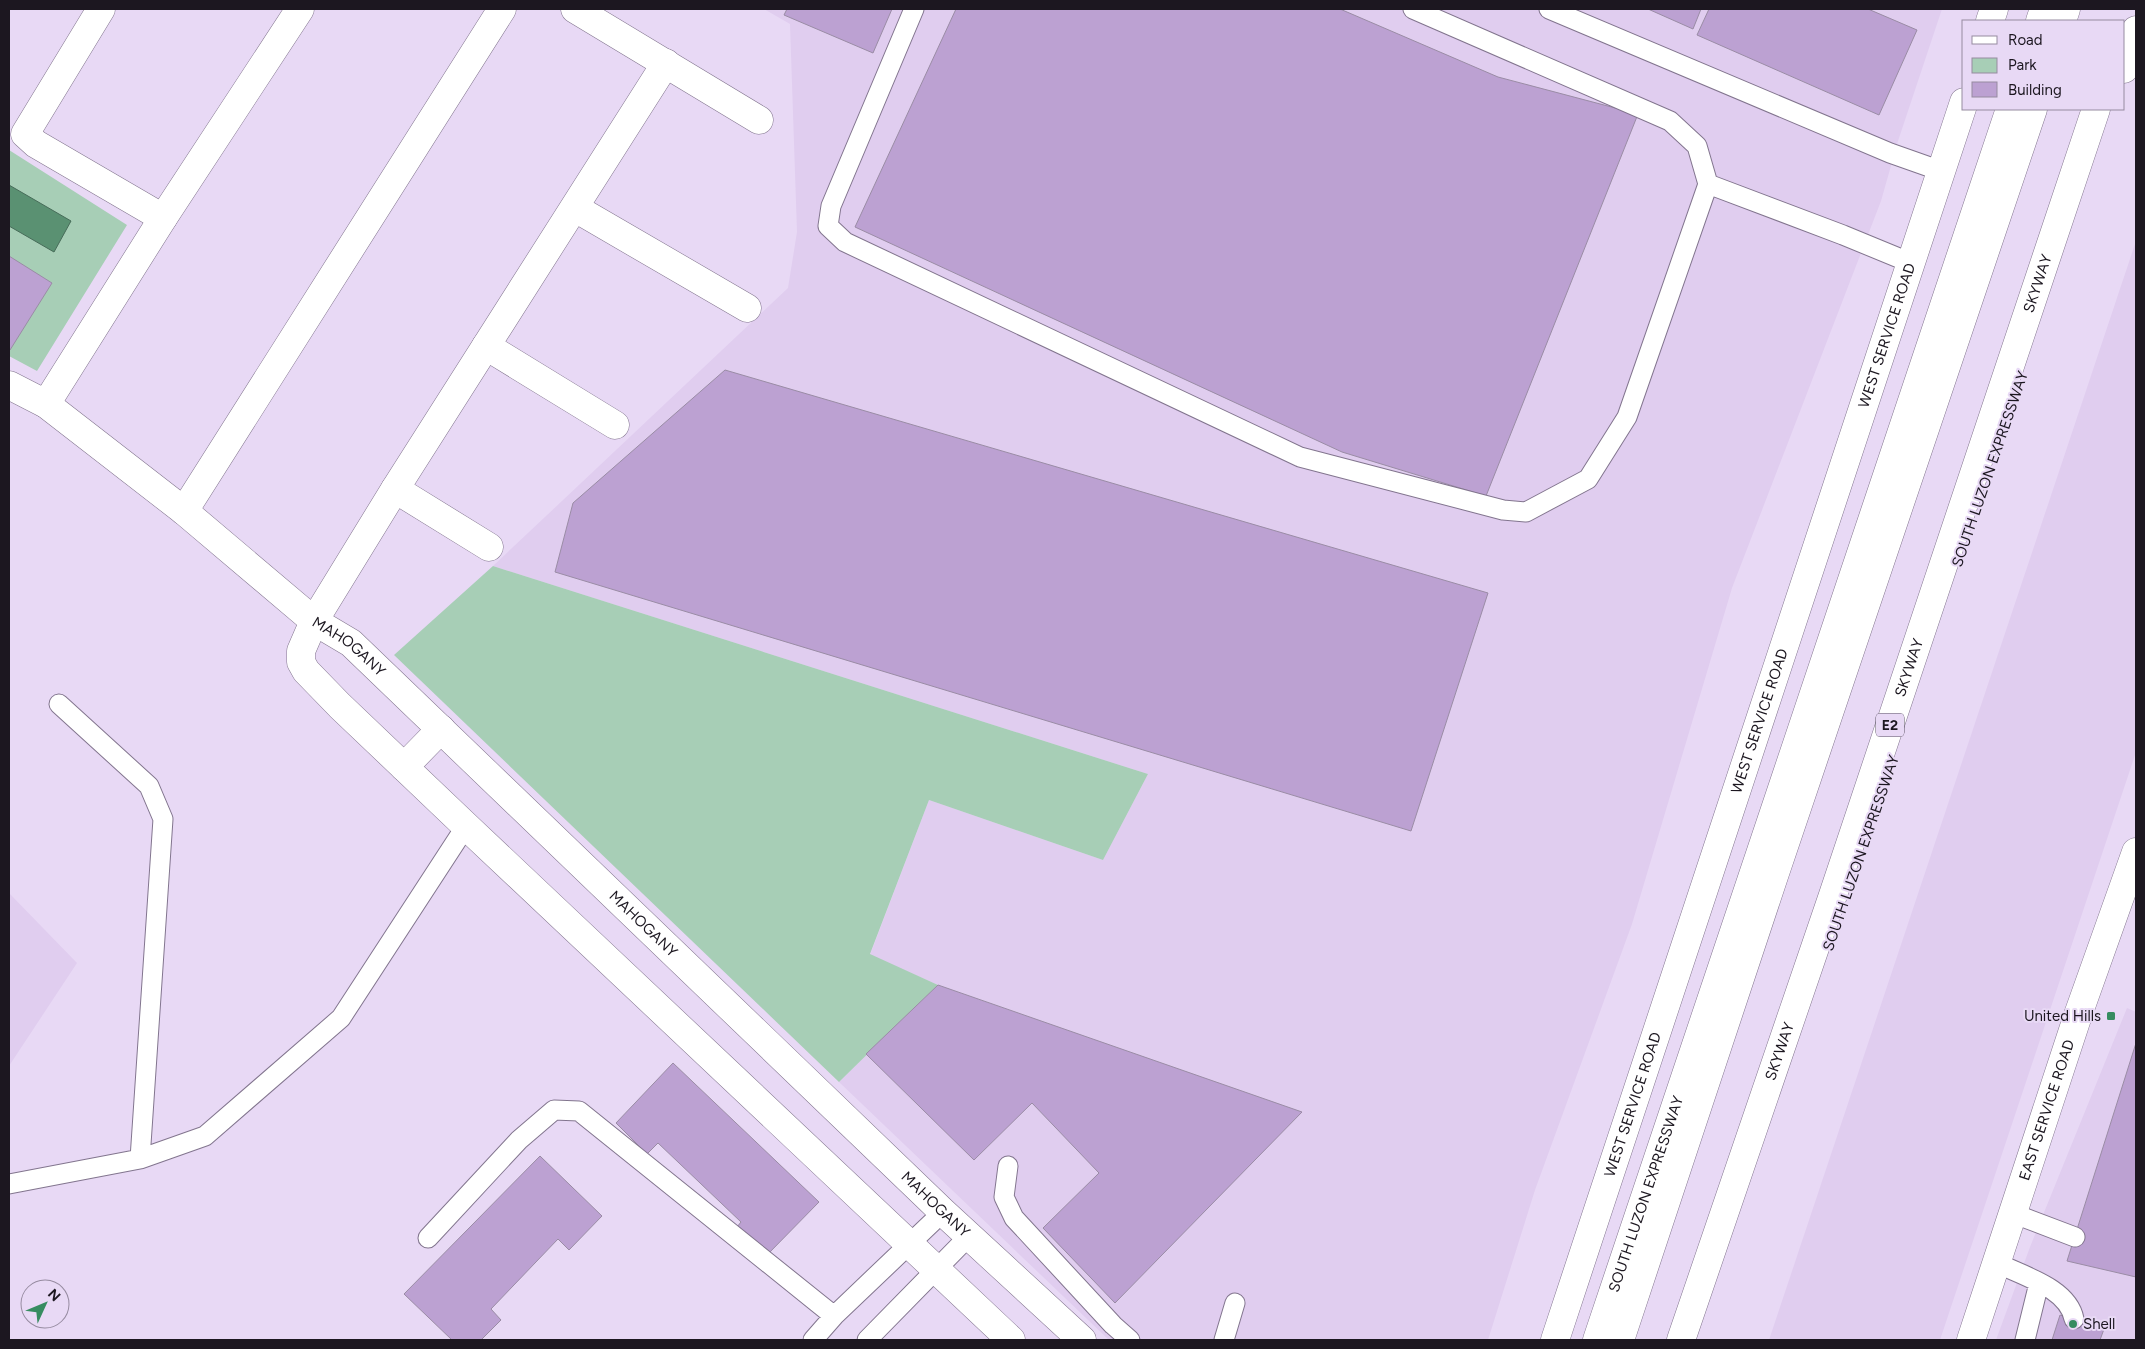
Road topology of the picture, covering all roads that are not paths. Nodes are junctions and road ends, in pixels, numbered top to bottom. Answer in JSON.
{"nodes":[{"id":1,"x":102,"y":9,"type":"edge"},
{"id":2,"x":300,"y":9,"type":"edge"},
{"id":3,"x":502,"y":9,"type":"edge"},
{"id":4,"x":575,"y":9,"type":"edge"},
{"id":5,"x":914,"y":9,"type":"edge"},
{"id":6,"x":1413,"y":9,"type":"edge"},
{"id":7,"x":1549,"y":9,"type":"edge"},
{"id":8,"x":2130,"y":9,"type":"edge"},
{"id":9,"x":2125,"y":24,"type":"edge"},
{"id":10,"x":2136,"y":30,"type":"edge"},
{"id":11,"x":666,"y":63,"type":"junction"},
{"id":12,"x":2125,"y":66,"type":"edge"},
{"id":13,"x":1962,"y":108,"type":"edge"},
{"id":14,"x":2010,"y":110,"type":"edge"},
{"id":15,"x":2033,"y":110,"type":"edge"},
{"id":16,"x":2096,"y":110,"type":"edge"},
{"id":17,"x":2111,"y":110,"type":"edge"},
{"id":18,"x":759,"y":120,"type":"dead end"},
{"id":19,"x":1941,"y":172,"type":"junction"},
{"id":20,"x":1708,"y":184,"type":"junction"},
{"id":21,"x":575,"y":208,"type":"junction"},
{"id":22,"x":163,"y":218,"type":"junction"},
{"id":23,"x":1911,"y":264,"type":"junction"},
{"id":24,"x":747,"y":308,"type":"dead end"},
{"id":25,"x":486,"y":346,"type":"junction"},
{"id":26,"x":9,"y":385,"type":"edge"},
{"id":27,"x":46,"y":404,"type":"junction"},
{"id":28,"x":615,"y":425,"type":"dead end"},
{"id":29,"x":394,"y":489,"type":"junction"},
{"id":30,"x":184,"y":511,"type":"junction"},
{"id":31,"x":489,"y":547,"type":"dead end"},
{"id":32,"x":314,"y":621,"type":"junction"},
{"id":33,"x":60,"y":704,"type":"dead end"},
{"id":34,"x":441,"y":729,"type":"junction"},
{"id":35,"x":404,"y":767,"type":"junction"},
{"id":36,"x":466,"y":826,"type":"junction"},
{"id":37,"x":2136,"y":852,"type":"edge"},
{"id":38,"x":140,"y":1159,"type":"junction"},
{"id":39,"x":1008,"y":1166,"type":"dead end"},
{"id":40,"x":9,"y":1184,"type":"edge"},
{"id":41,"x":943,"y":1212,"type":"junction"},
{"id":42,"x":2012,"y":1213,"type":"junction"},
{"id":43,"x":970,"y":1236,"type":"junction"},
{"id":44,"x":2075,"y":1237,"type":"dead end"},
{"id":45,"x":428,"y":1238,"type":"dead end"},
{"id":46,"x":910,"y":1245,"type":"junction"},
{"id":47,"x":1997,"y":1262,"type":"junction"},
{"id":48,"x":936,"y":1269,"type":"junction"},
{"id":49,"x":2039,"y":1283,"type":"junction"},
{"id":50,"x":1235,"y":1303,"type":"dead end"},
{"id":51,"x":834,"y":1316,"type":"junction"},
{"id":52,"x":2074,"y":1320,"type":"dead end"},
{"id":53,"x":813,"y":1340,"type":"edge"},
{"id":54,"x":867,"y":1340,"type":"edge"},
{"id":55,"x":1011,"y":1340,"type":"edge"},
{"id":56,"x":1082,"y":1340,"type":"edge"},
{"id":57,"x":1130,"y":1340,"type":"edge"},
{"id":58,"x":1224,"y":1340,"type":"edge"},
{"id":59,"x":1555,"y":1340,"type":"edge"},
{"id":60,"x":1597,"y":1340,"type":"edge"},
{"id":61,"x":1620,"y":1340,"type":"edge"},
{"id":62,"x":1681,"y":1340,"type":"edge"},
{"id":63,"x":1697,"y":1340,"type":"edge"},
{"id":64,"x":1971,"y":1340,"type":"edge"},
{"id":65,"x":2025,"y":1340,"type":"edge"}],
"edges":[{"from":1,"to":22,"type":"main road"},
{"from":2,"to":22,"type":"main road"},
{"from":3,"to":30,"type":"main road"},
{"from":4,"to":11,"type":"main road"},
{"from":5,"to":20,"type":"lane"},
{"from":6,"to":20,"type":"lane"},
{"from":7,"to":19,"type":"lane"},
{"from":8,"to":9,"type":"main road"},
{"from":10,"to":12,"type":"main road"},
{"from":11,"to":18,"type":"main road"},
{"from":11,"to":21,"type":"main road"},
{"from":13,"to":19,"type":"main road","name":"WEST SERVICE ROAD"},
{"from":14,"to":60,"type":"main road","name":"SOUTH LUZON EXPRESSWAY"},
{"from":15,"to":61,"type":"main road"},
{"from":16,"to":62,"type":"main road","name":"SKYWAY","number":"E2"},
{"from":17,"to":63,"type":"main road","name":"SOUTH LUZON EXPRESSWAY","number":"E2"},
{"from":19,"to":23,"type":"main road","name":"WEST SERVICE ROAD"},
{"from":20,"to":23,"type":"lane"},
{"from":21,"to":24,"type":"main road"},
{"from":21,"to":25,"type":"main road"},
{"from":22,"to":27,"type":"main road"},
{"from":23,"to":59,"type":"main road","name":"WEST SERVICE ROAD"},
{"from":25,"to":28,"type":"main road"},
{"from":25,"to":29,"type":"main road"},
{"from":26,"to":27,"type":"main road"},
{"from":27,"to":30,"type":"main road"},
{"from":29,"to":31,"type":"main road"},
{"from":29,"to":32,"type":"main road"},
{"from":30,"to":32,"type":"main road"},
{"from":32,"to":34,"type":"main road","name":"MAHOGANY"},
{"from":32,"to":35,"type":"main road","name":"MAHOGANY"},
{"from":33,"to":38,"type":"lane"},
{"from":34,"to":35,"type":"main road"},
{"from":34,"to":41,"type":"main road","name":"MAHOGANY"},
{"from":35,"to":36,"type":"main road","name":"MAHOGANY"},
{"from":36,"to":38,"type":"lane"},
{"from":36,"to":46,"type":"main road","name":"MAHOGANY"},
{"from":37,"to":42,"type":"main road","name":"EAST SERVICE ROAD"},
{"from":38,"to":40,"type":"lane"},
{"from":39,"to":57,"type":"lane"},
{"from":41,"to":43,"type":"main road","name":"MAHOGANY"},
{"from":41,"to":46,"type":"lane"},
{"from":42,"to":44,"type":"lane"},
{"from":42,"to":47,"type":"main road","name":"EAST SERVICE ROAD"},
{"from":43,"to":48,"type":"lane"},
{"from":43,"to":56,"type":"main road","name":"MAHOGANY"},
{"from":45,"to":51,"type":"lane"},
{"from":46,"to":48,"type":"main road","name":"MAHOGANY"},
{"from":46,"to":51,"type":"lane"},
{"from":47,"to":49,"type":"lane"},
{"from":47,"to":64,"type":"main road","name":"EAST SERVICE ROAD"},
{"from":48,"to":54,"type":"lane"},
{"from":48,"to":55,"type":"main road","name":"MAHOGANY"},
{"from":49,"to":52,"type":"lane"},
{"from":49,"to":65,"type":"lane"},
{"from":50,"to":58,"type":"lane"},
{"from":51,"to":53,"type":"lane"}]}
